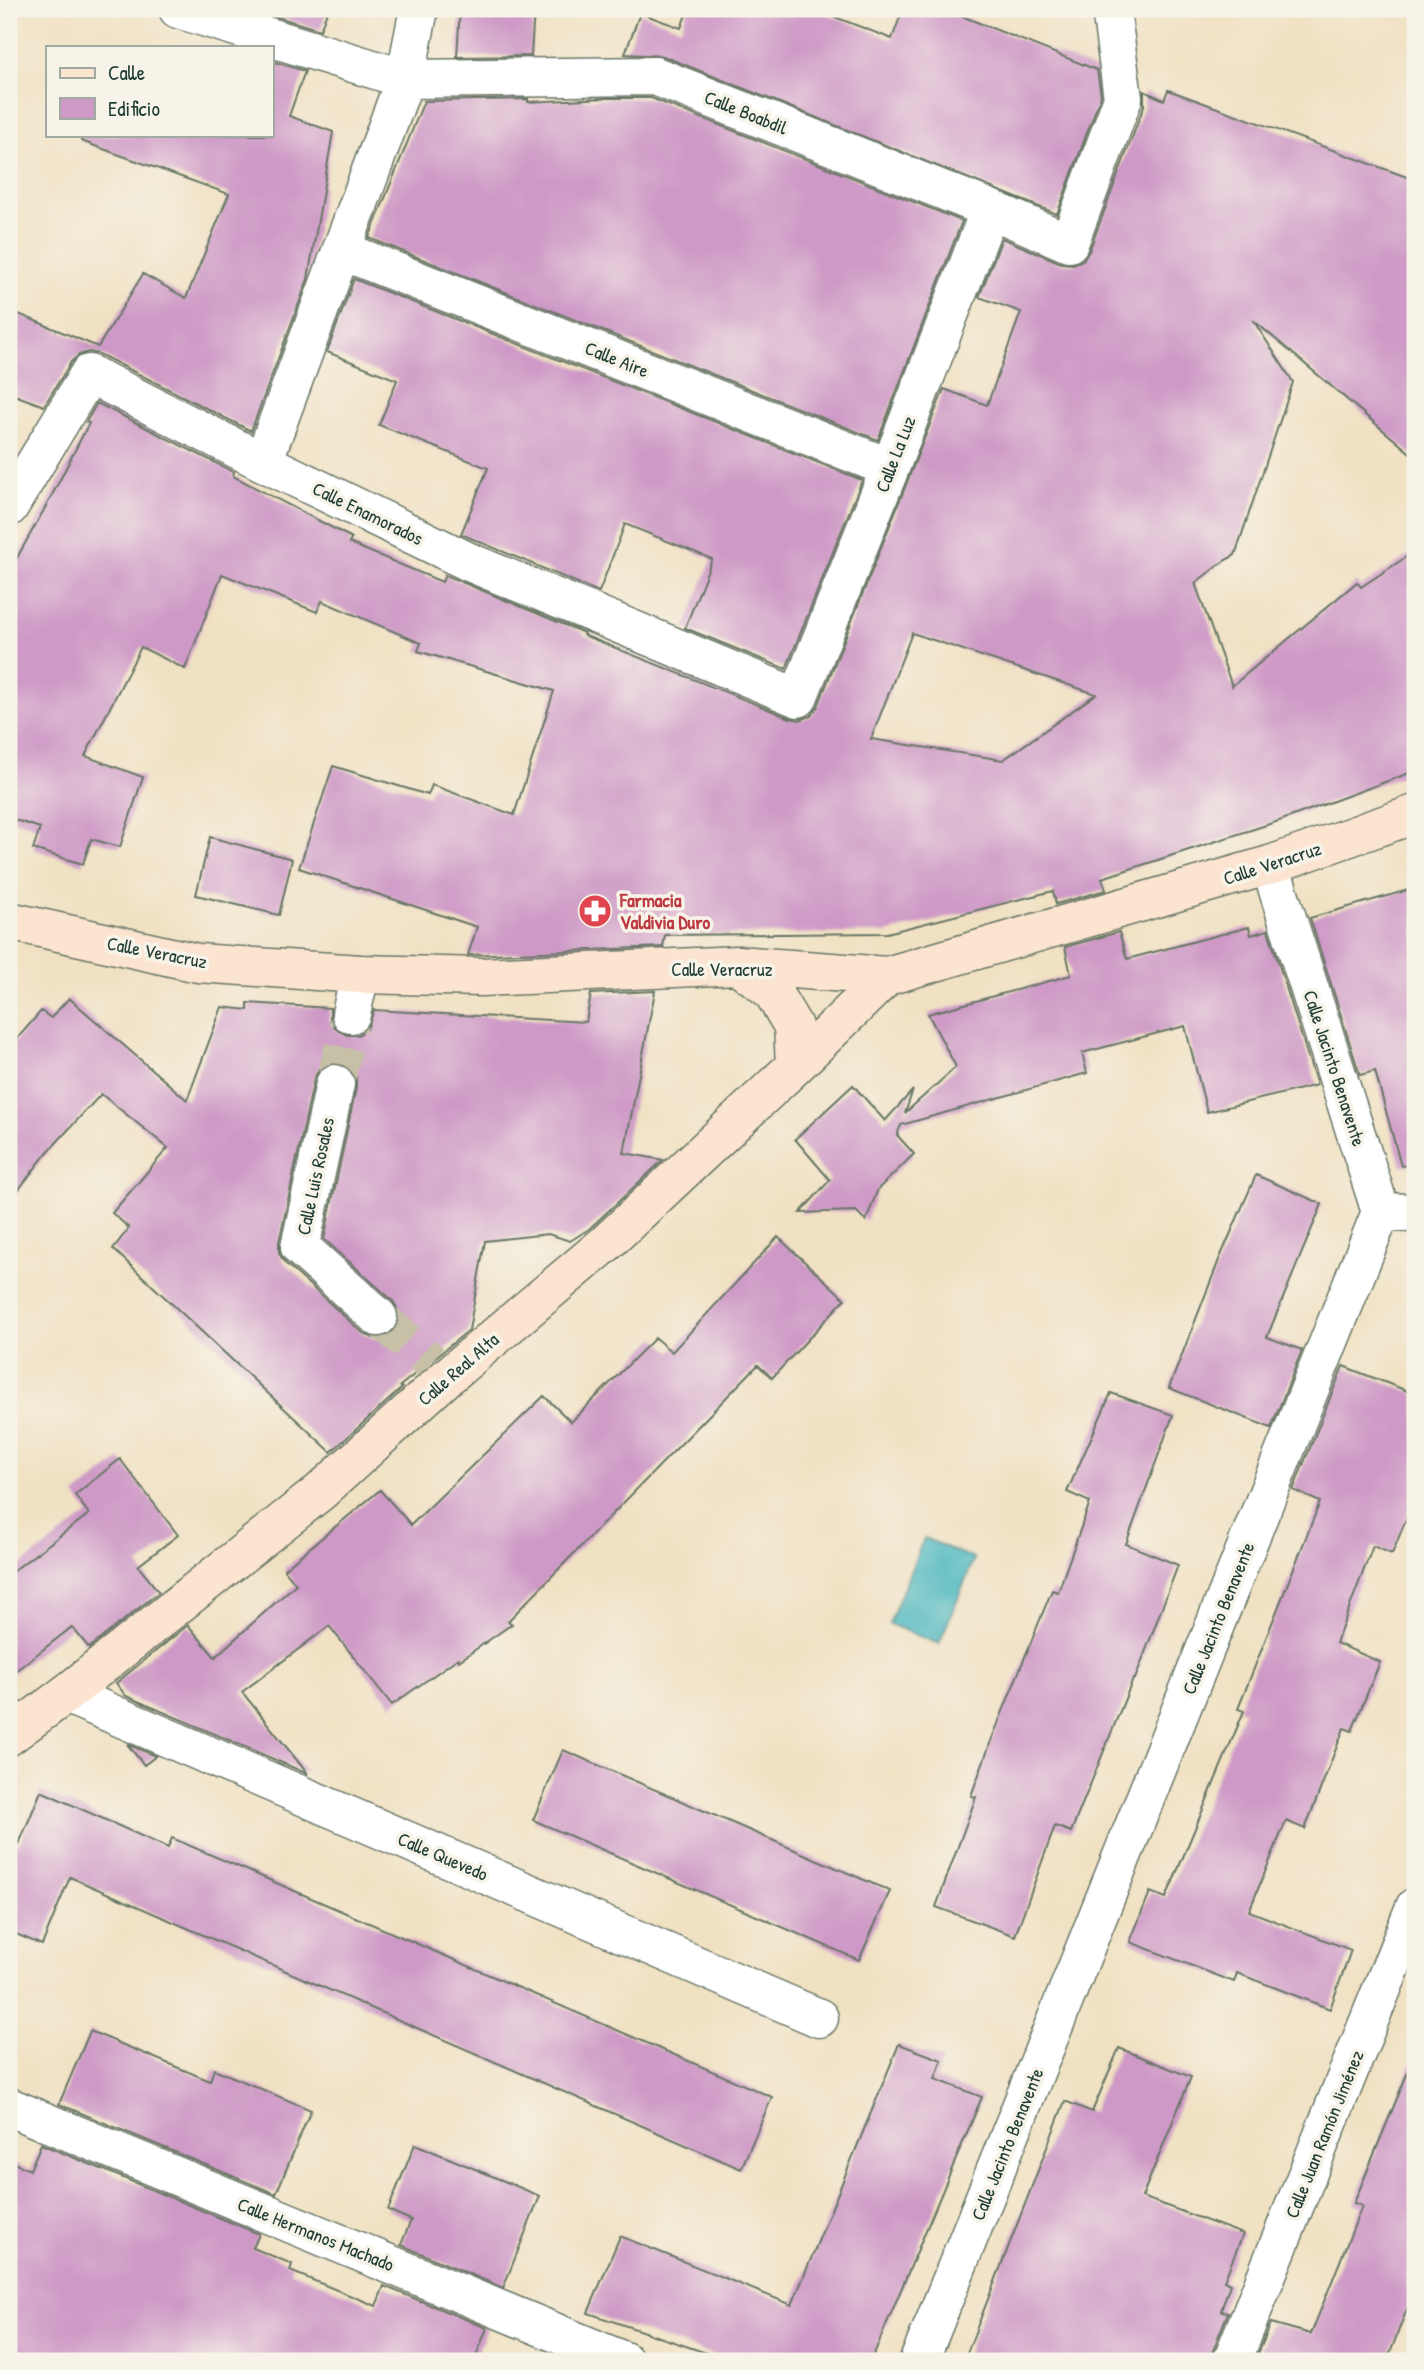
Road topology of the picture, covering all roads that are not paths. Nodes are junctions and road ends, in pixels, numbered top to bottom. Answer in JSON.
{"nodes":[{"id":1,"x":178,"y":9,"type":"edge"},
{"id":2,"x":419,"y":9,"type":"edge"},
{"id":3,"x":1111,"y":9,"type":"edge"},
{"id":4,"x":405,"y":79,"type":"junction"},
{"id":5,"x":990,"y":209,"type":"junction"},
{"id":6,"x":343,"y":251,"type":"junction"},
{"id":7,"x":263,"y":462,"type":"junction"},
{"id":8,"x":890,"y":468,"type":"junction"},
{"id":9,"x":9,"y":507,"type":"edge"},
{"id":10,"x":798,"y":698,"type":"joint"},
{"id":11,"x":1415,"y":814,"type":"edge"},
{"id":12,"x":1270,"y":865,"type":"junction"},
{"id":13,"x":9,"y":921,"type":"edge"},
{"id":14,"x":738,"y":965,"type":"junction"},
{"id":15,"x":360,"y":974,"type":"junction"},
{"id":16,"x":887,"y":976,"type":"junction"},
{"id":17,"x":351,"y":1014,"type":"tunnel mouth"},
{"id":18,"x":795,"y":1066,"type":"junction"},
{"id":19,"x":335,"y":1084,"type":"tunnel mouth"},
{"id":20,"x":1398,"y":1212,"type":"edge"},
{"id":21,"x":378,"y":1317,"type":"tunnel mouth"},
{"id":22,"x":66,"y":1694,"type":"junction"},
{"id":23,"x":9,"y":1736,"type":"edge"},
{"id":24,"x":1415,"y":1907,"type":"edge"},
{"id":25,"x":819,"y":2018,"type":"dead end"},
{"id":26,"x":9,"y":2107,"type":"edge"},
{"id":27,"x":624,"y":2361,"type":"edge"},
{"id":28,"x":919,"y":2361,"type":"edge"},
{"id":29,"x":1232,"y":2361,"type":"edge"}],
"edges":[{"from":1,"to":4,"type":"street","name":"Calle Boabdil"},
{"from":2,"to":4,"type":"street"},
{"from":3,"to":5,"type":"street","name":"Calle Boabdil"},
{"from":4,"to":5,"type":"street","name":"Calle Boabdil"},
{"from":4,"to":6,"type":"street"},
{"from":5,"to":8,"type":"street","name":"Calle La Luz"},
{"from":6,"to":7,"type":"street"},
{"from":6,"to":8,"type":"street","name":"Calle Aire"},
{"from":7,"to":9,"type":"street","name":"Calle Enamorados"},
{"from":7,"to":10,"type":"street","name":"Calle Enamorados"},
{"from":8,"to":10,"type":"street","name":"Calle La Luz"},
{"from":11,"to":12,"type":"street","name":"Calle Veracruz"},
{"from":12,"to":16,"type":"street","name":"Calle Veracruz"},
{"from":12,"to":20,"type":"street","name":"Calle Jacinto Benavente"},
{"from":13,"to":15,"type":"street","name":"Calle Veracruz"},
{"from":14,"to":15,"type":"street","name":"Calle Veracruz"},
{"from":14,"to":16,"type":"street","name":"Calle Veracruz"},
{"from":14,"to":18,"type":"street"},
{"from":15,"to":17,"type":"street"},
{"from":16,"to":18,"type":"street","name":"Calle Real Alta"},
{"from":18,"to":22,"type":"street","name":"Calle Real Alta"},
{"from":19,"to":21,"type":"street","name":"Calle Luis Rosales"},
{"from":20,"to":28,"type":"street","name":"Calle Jacinto Benavente"},
{"from":22,"to":23,"type":"street","name":"Calle Real Alta"},
{"from":22,"to":25,"type":"street","name":"Calle Quevedo"},
{"from":24,"to":29,"type":"street","name":"Calle Juan Ramón Jiménez"},
{"from":26,"to":27,"type":"street","name":"Calle Hermanos Machado"}]}
